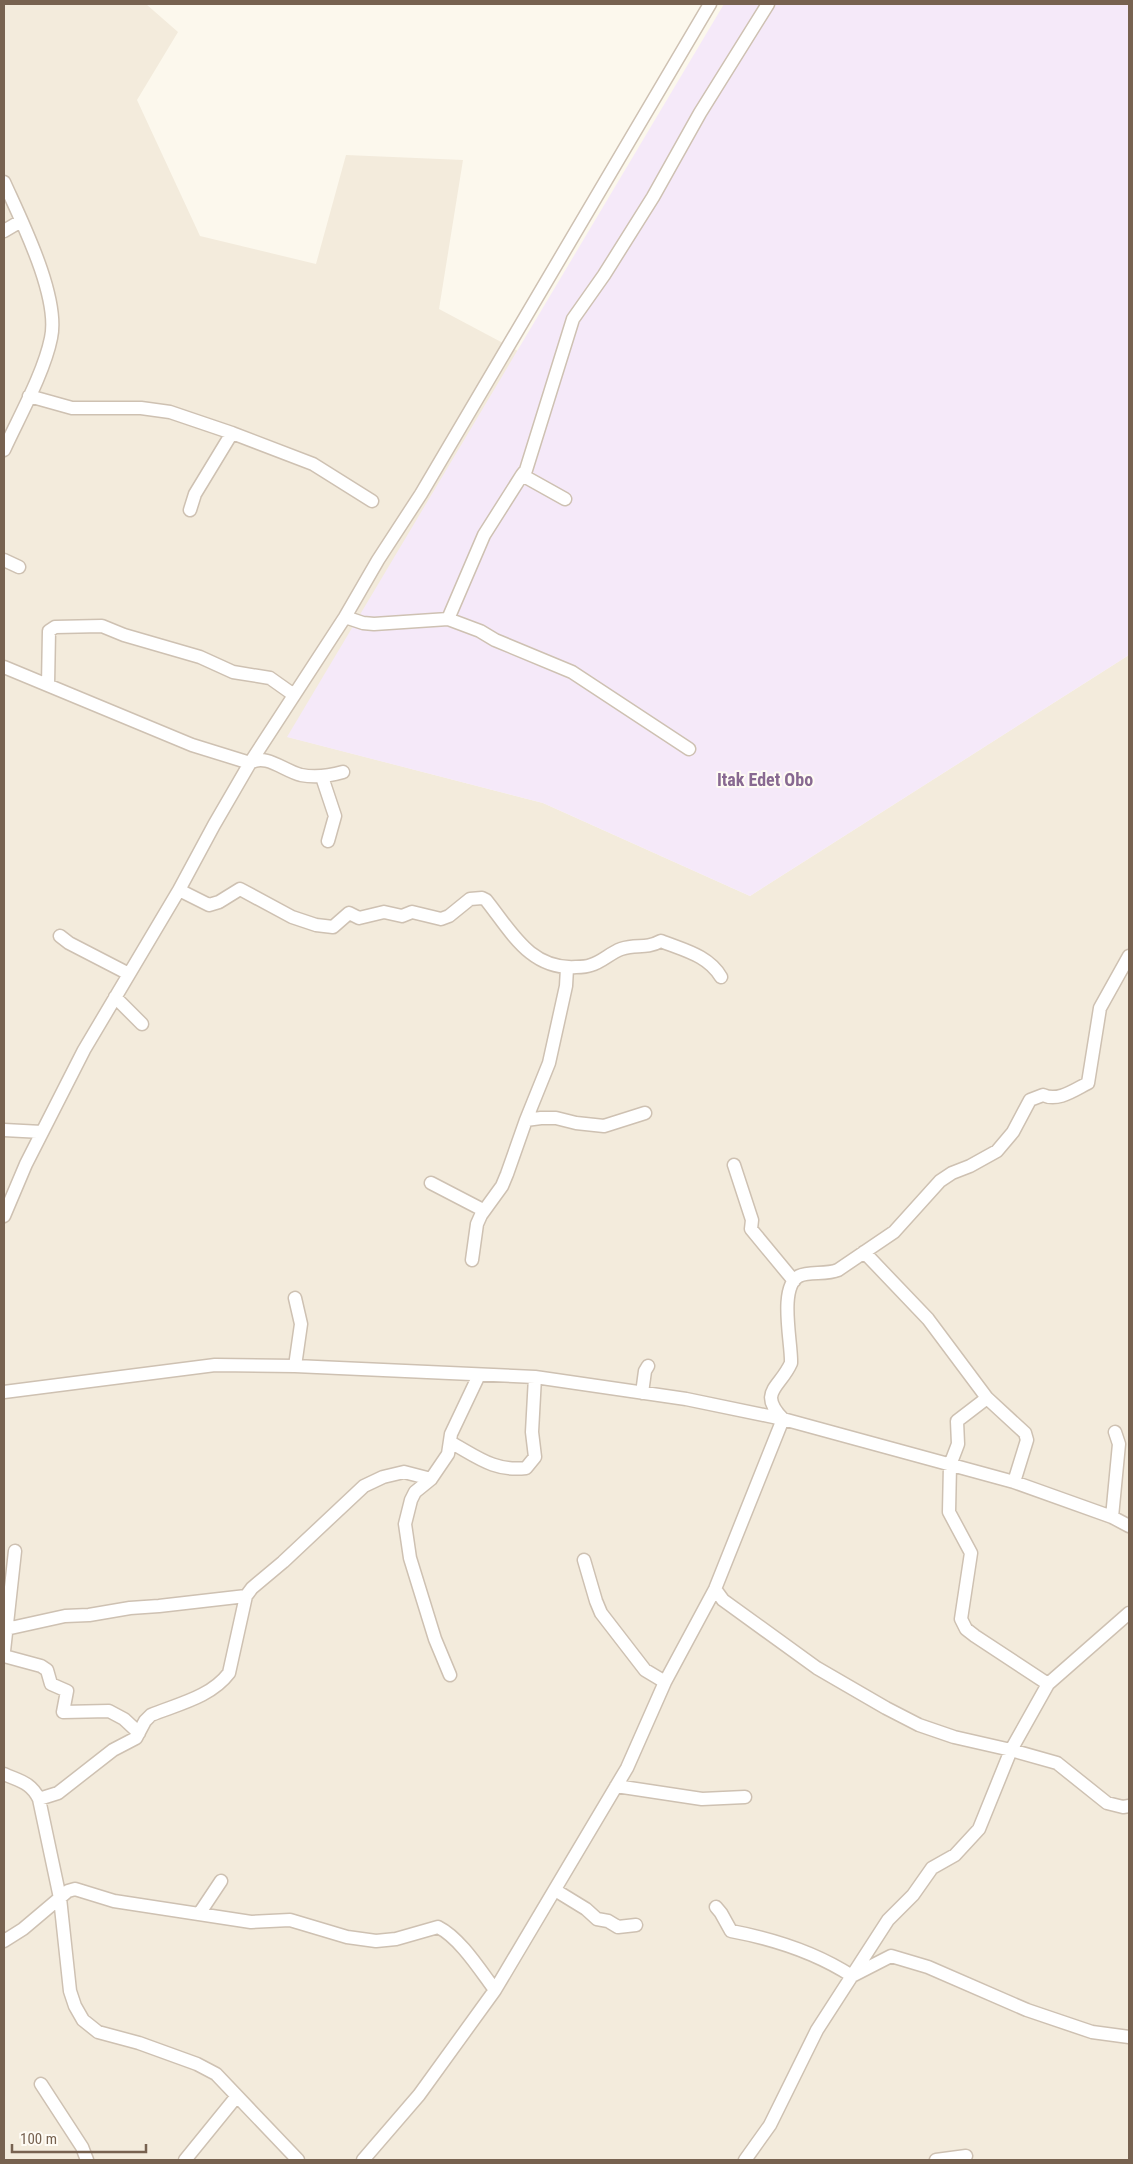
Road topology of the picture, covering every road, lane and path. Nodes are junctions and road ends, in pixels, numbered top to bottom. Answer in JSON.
{"nodes":[{"id":1,"x":710,"y":4,"type":"edge"},
{"id":2,"x":768,"y":4,"type":"edge"},
{"id":3,"x":4,"y":182,"type":"edge"},
{"id":4,"x":21,"y":221,"type":"junction"},
{"id":5,"x":4,"y":231,"type":"edge"},
{"id":6,"x":28,"y":396,"type":"junction"},
{"id":7,"x":232,"y":433,"type":"junction"},
{"id":8,"x":4,"y":450,"type":"edge"},
{"id":9,"x":522,"y":475,"type":"junction"},
{"id":10,"x":565,"y":498,"type":"dead end"},
{"id":11,"x":372,"y":502,"type":"dead end"},
{"id":12,"x":190,"y":510,"type":"dead end"},
{"id":13,"x":4,"y":560,"type":"edge"},
{"id":14,"x":19,"y":566,"type":"dead end"},
{"id":15,"x":345,"y":617,"type":"junction"},
{"id":16,"x":448,"y":619,"type":"junction"},
{"id":17,"x":4,"y":667,"type":"edge"},
{"id":18,"x":48,"y":685,"type":"junction"},
{"id":19,"x":294,"y":695,"type":"junction"},
{"id":20,"x":689,"y":749,"type":"dead end"},
{"id":21,"x":250,"y":763,"type":"junction"},
{"id":22,"x":343,"y":772,"type":"dead end"},
{"id":23,"x":322,"y":776,"type":"junction"},
{"id":24,"x":328,"y":840,"type":"dead end"},
{"id":25,"x":179,"y":890,"type":"junction"},
{"id":26,"x":60,"y":936,"type":"dead end"},
{"id":27,"x":1129,"y":956,"type":"edge"},
{"id":28,"x":567,"y":968,"type":"junction"},
{"id":29,"x":129,"y":974,"type":"junction"},
{"id":30,"x":721,"y":977,"type":"dead end"},
{"id":31,"x":115,"y":998,"type":"junction"},
{"id":32,"x":142,"y":1024,"type":"dead end"},
{"id":33,"x":645,"y":1113,"type":"dead end"},
{"id":34,"x":526,"y":1120,"type":"junction"},
{"id":35,"x":4,"y":1130,"type":"edge"},
{"id":36,"x":42,"y":1132,"type":"junction"},
{"id":37,"x":734,"y":1165,"type":"dead end"},
{"id":38,"x":431,"y":1183,"type":"dead end"},
{"id":39,"x":483,"y":1210,"type":"junction"},
{"id":40,"x":4,"y":1216,"type":"edge"},
{"id":41,"x":864,"y":1252,"type":"junction"},
{"id":42,"x":472,"y":1260,"type":"dead end"},
{"id":43,"x":794,"y":1281,"type":"junction"},
{"id":44,"x":295,"y":1298,"type":"dead end"},
{"id":45,"x":295,"y":1366,"type":"junction"},
{"id":46,"x":648,"y":1366,"type":"dead end"},
{"id":47,"x":479,"y":1375,"type":"junction"},
{"id":48,"x":535,"y":1377,"type":"junction"},
{"id":49,"x":4,"y":1392,"type":"edge"},
{"id":50,"x":642,"y":1393,"type":"junction"},
{"id":51,"x":987,"y":1398,"type":"junction"},
{"id":52,"x":783,"y":1420,"type":"junction"},
{"id":53,"x":1115,"y":1432,"type":"dead end"},
{"id":54,"x":450,"y":1442,"type":"junction"},
{"id":55,"x":950,"y":1465,"type":"junction"},
{"id":56,"x":431,"y":1479,"type":"junction"},
{"id":57,"x":1014,"y":1482,"type":"junction"},
{"id":58,"x":1112,"y":1516,"type":"junction"},
{"id":59,"x":1129,"y":1526,"type":"edge"},
{"id":60,"x":16,"y":1551,"type":"dead end"},
{"id":61,"x":584,"y":1560,"type":"dead end"},
{"id":62,"x":715,"y":1589,"type":"junction"},
{"id":63,"x":246,"y":1596,"type":"junction"},
{"id":64,"x":1129,"y":1613,"type":"edge"},
{"id":65,"x":6,"y":1629,"type":"junction"},
{"id":66,"x":4,"y":1651,"type":"edge"},
{"id":67,"x":4,"y":1656,"type":"edge"},
{"id":68,"x":450,"y":1675,"type":"dead end"},
{"id":69,"x":665,"y":1682,"type":"junction"},
{"id":70,"x":1048,"y":1684,"type":"junction"},
{"id":71,"x":139,"y":1733,"type":"junction"},
{"id":72,"x":1012,"y":1750,"type":"junction"},
{"id":73,"x":4,"y":1774,"type":"edge"},
{"id":74,"x":616,"y":1786,"type":"junction"},
{"id":75,"x":58,"y":1792,"type":"junction"},
{"id":76,"x":745,"y":1797,"type":"dead end"},
{"id":77,"x":39,"y":1799,"type":"junction"},
{"id":78,"x":1129,"y":1806,"type":"edge"},
{"id":79,"x":43,"y":1818,"type":"junction"},
{"id":80,"x":221,"y":1880,"type":"dead end"},
{"id":81,"x":555,"y":1890,"type":"junction"},
{"id":82,"x":60,"y":1898,"type":"junction"},
{"id":83,"x":716,"y":1907,"type":"dead end"},
{"id":84,"x":199,"y":1914,"type":"junction"},
{"id":85,"x":636,"y":1925,"type":"dead end"},
{"id":86,"x":4,"y":1941,"type":"edge"},
{"id":87,"x":852,"y":1976,"type":"junction"},
{"id":88,"x":495,"y":1990,"type":"junction"},
{"id":89,"x":1129,"y":2037,"type":"edge"},
{"id":90,"x":41,"y":2084,"type":"dead end"},
{"id":91,"x":236,"y":2096,"type":"junction"},
{"id":92,"x":966,"y":2156,"type":"dead end"},
{"id":93,"x":87,"y":2160,"type":"edge"},
{"id":94,"x":185,"y":2160,"type":"edge"},
{"id":95,"x":298,"y":2160,"type":"edge"},
{"id":96,"x":363,"y":2160,"type":"edge"},
{"id":97,"x":745,"y":2160,"type":"edge"},
{"id":98,"x":936,"y":2160,"type":"edge"}],
"edges":[{"from":1,"to":15,"type":"street"},
{"from":2,"to":9,"type":"street"},
{"from":3,"to":4,"type":"street"},
{"from":4,"to":5,"type":"street"},
{"from":4,"to":6,"type":"street"},
{"from":6,"to":7,"type":"street"},
{"from":6,"to":8,"type":"street"},
{"from":7,"to":11,"type":"street"},
{"from":7,"to":12,"type":"street"},
{"from":9,"to":10,"type":"street"},
{"from":9,"to":16,"type":"street"},
{"from":13,"to":14,"type":"street"},
{"from":15,"to":16,"type":"street"},
{"from":15,"to":19,"type":"street"},
{"from":16,"to":20,"type":"street"},
{"from":17,"to":18,"type":"street"},
{"from":18,"to":19,"type":"street"},
{"from":18,"to":21,"type":"street"},
{"from":19,"to":21,"type":"street"},
{"from":21,"to":23,"type":"street"},
{"from":21,"to":25,"type":"street"},
{"from":22,"to":23,"type":"street"},
{"from":23,"to":24,"type":"street"},
{"from":25,"to":28,"type":"street"},
{"from":25,"to":29,"type":"street"},
{"from":26,"to":29,"type":"street"},
{"from":27,"to":41,"type":"street"},
{"from":28,"to":30,"type":"street"},
{"from":28,"to":34,"type":"street"},
{"from":29,"to":31,"type":"street"},
{"from":31,"to":32,"type":"street"},
{"from":31,"to":36,"type":"street"},
{"from":33,"to":34,"type":"street"},
{"from":34,"to":39,"type":"street"},
{"from":35,"to":36,"type":"street"},
{"from":36,"to":40,"type":"street"},
{"from":37,"to":43,"type":"street"},
{"from":38,"to":39,"type":"street"},
{"from":39,"to":42,"type":"street"},
{"from":41,"to":43,"type":"street"},
{"from":41,"to":51,"type":"street"},
{"from":43,"to":52,"type":"street"},
{"from":44,"to":45,"type":"street"},
{"from":45,"to":47,"type":"street"},
{"from":45,"to":49,"type":"street"},
{"from":46,"to":50,"type":"street"},
{"from":47,"to":48,"type":"street"},
{"from":47,"to":54,"type":"street"},
{"from":48,"to":50,"type":"street"},
{"from":48,"to":54,"type":"street"},
{"from":50,"to":52,"type":"street"},
{"from":51,"to":55,"type":"street"},
{"from":51,"to":57,"type":"street"},
{"from":52,"to":55,"type":"street"},
{"from":52,"to":62,"type":"street"},
{"from":53,"to":58,"type":"street"},
{"from":54,"to":56,"type":"street"},
{"from":55,"to":57,"type":"street"},
{"from":55,"to":70,"type":"street"},
{"from":56,"to":63,"type":"street"},
{"from":56,"to":68,"type":"street"},
{"from":57,"to":58,"type":"street"},
{"from":58,"to":59,"type":"street"},
{"from":60,"to":65,"type":"street"},
{"from":61,"to":69,"type":"street"},
{"from":62,"to":69,"type":"street"},
{"from":62,"to":72,"type":"street"},
{"from":63,"to":65,"type":"street"},
{"from":63,"to":71,"type":"street"},
{"from":64,"to":70,"type":"street"},
{"from":65,"to":66,"type":"street"},
{"from":67,"to":71,"type":"street"},
{"from":69,"to":74,"type":"street"},
{"from":70,"to":72,"type":"street"},
{"from":71,"to":75,"type":"street"},
{"from":72,"to":78,"type":"street"},
{"from":72,"to":87,"type":"street"},
{"from":73,"to":77,"type":"street"},
{"from":74,"to":76,"type":"street"},
{"from":74,"to":81,"type":"street"},
{"from":75,"to":77,"type":"street"},
{"from":75,"to":79,"type":"street"},
{"from":77,"to":79,"type":"street"},
{"from":79,"to":82,"type":"street"},
{"from":80,"to":84,"type":"street"},
{"from":81,"to":85,"type":"street"},
{"from":81,"to":88,"type":"street"},
{"from":82,"to":84,"type":"street"},
{"from":82,"to":86,"type":"street"},
{"from":82,"to":91,"type":"street"},
{"from":83,"to":87,"type":"street"},
{"from":84,"to":88,"type":"street"},
{"from":87,"to":89,"type":"street"},
{"from":87,"to":97,"type":"street"},
{"from":88,"to":96,"type":"street"},
{"from":90,"to":93,"type":"street"},
{"from":91,"to":94,"type":"street"},
{"from":91,"to":95,"type":"street"},
{"from":92,"to":98,"type":"street"}]}
